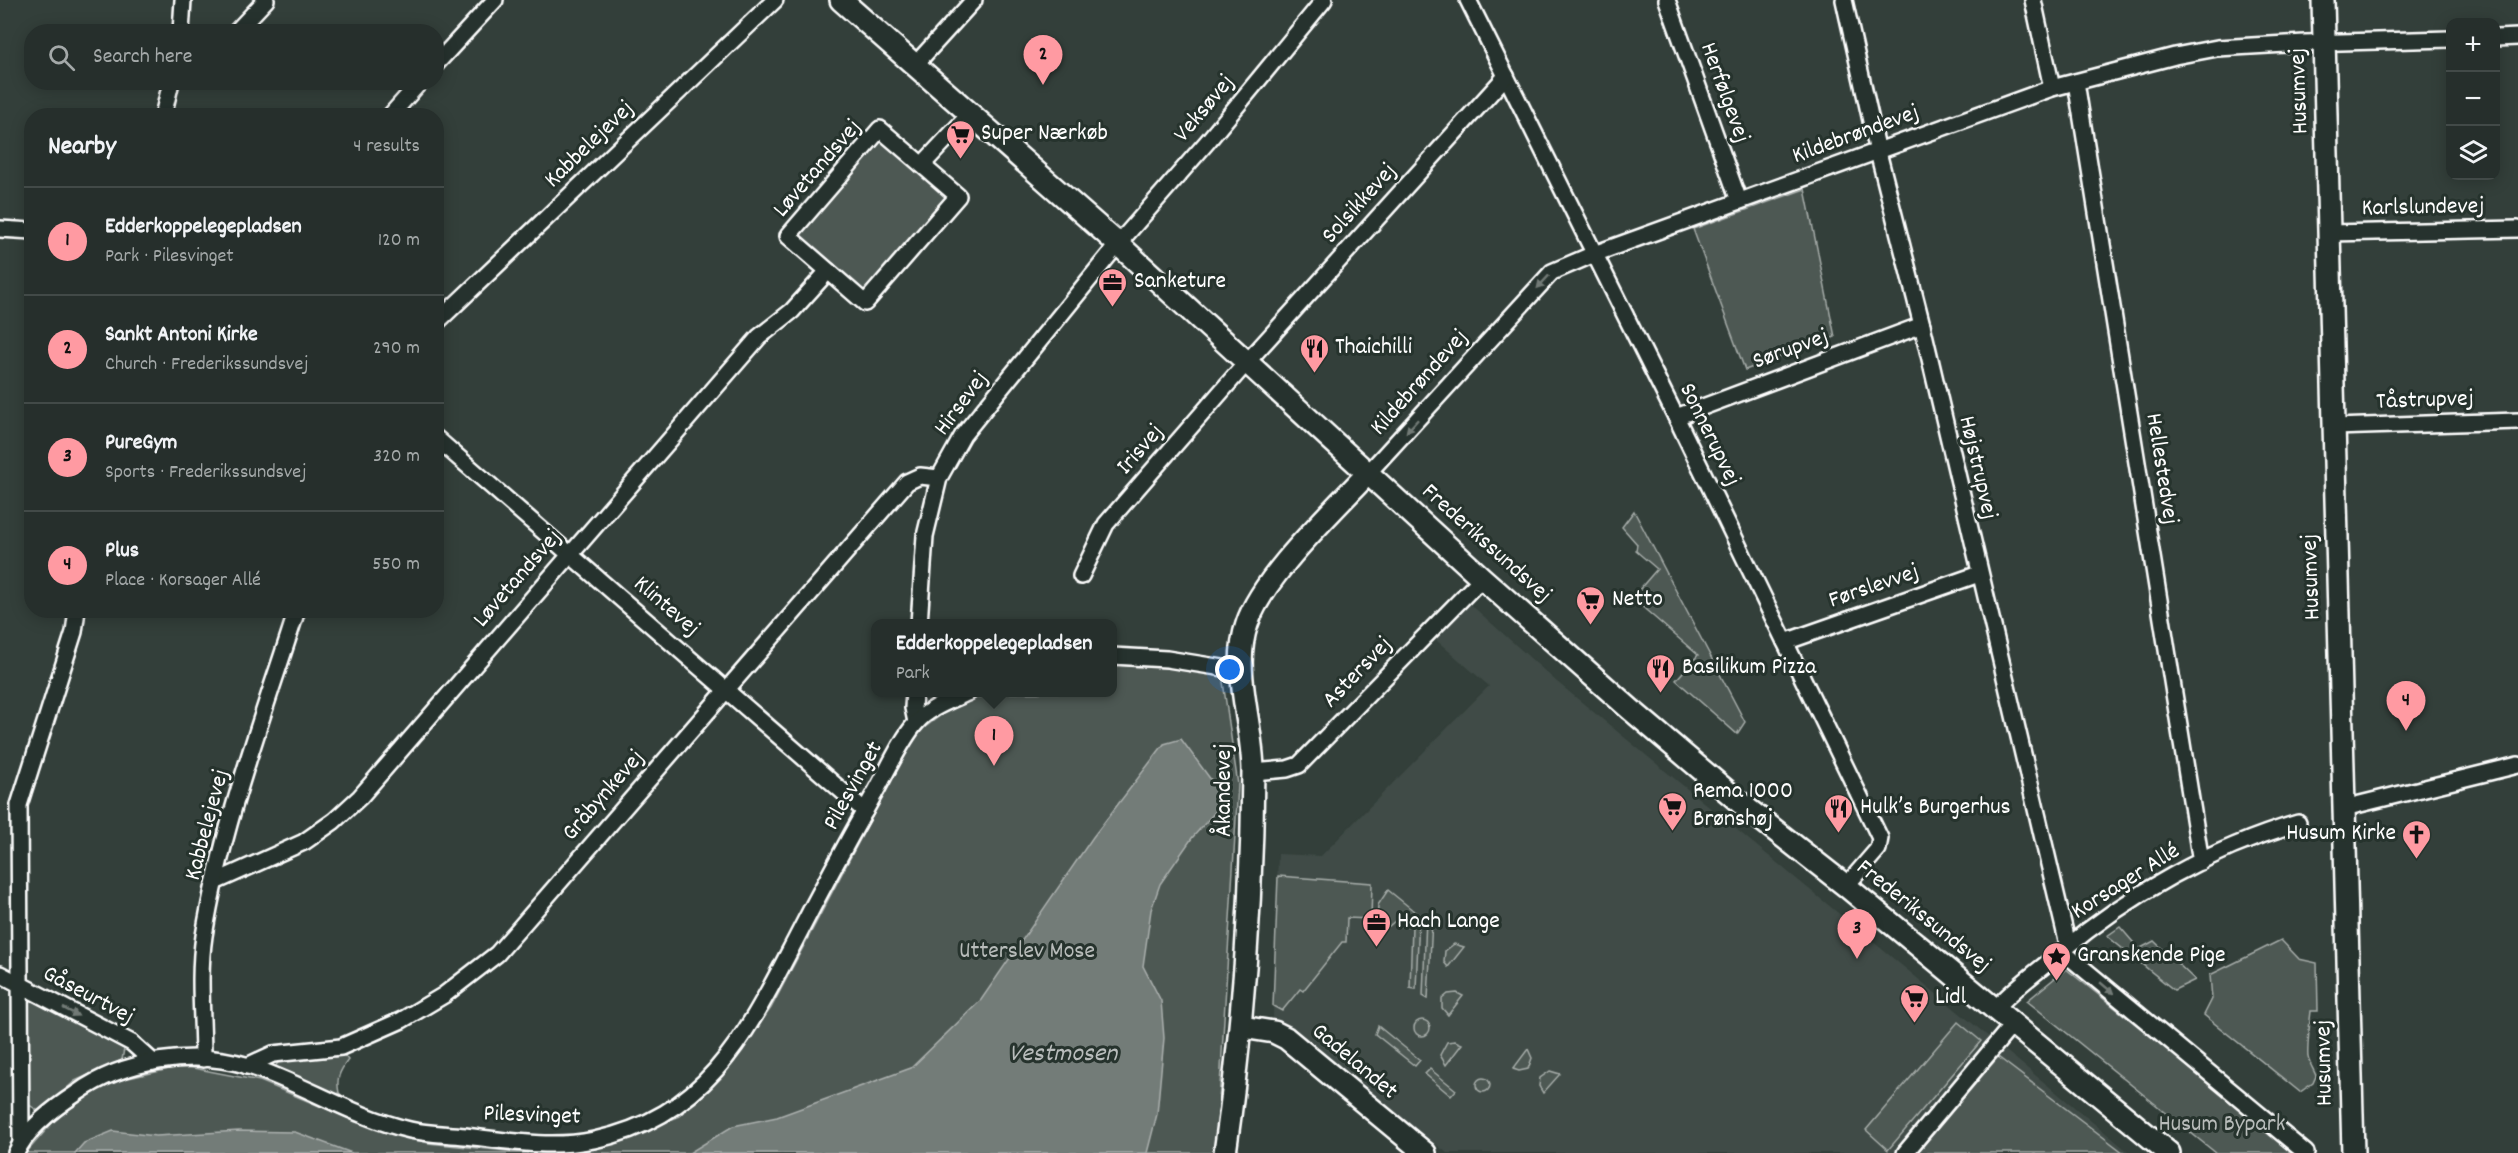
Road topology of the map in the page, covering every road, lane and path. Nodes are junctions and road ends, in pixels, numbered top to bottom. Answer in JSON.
{"nodes":[{"id":1,"x":183,"y":0,"type":"edge"},
{"id":2,"x":266,"y":0,"type":"edge"},
{"id":3,"x":495,"y":0,"type":"edge"},
{"id":4,"x":774,"y":0,"type":"edge"},
{"id":5,"x":841,"y":0,"type":"edge"},
{"id":6,"x":975,"y":0,"type":"edge"},
{"id":7,"x":1324,"y":0,"type":"edge"},
{"id":8,"x":1468,"y":0,"type":"edge"},
{"id":9,"x":1667,"y":0,"type":"edge"},
{"id":10,"x":1844,"y":0,"type":"edge"},
{"id":11,"x":2033,"y":0,"type":"edge"},
{"id":12,"x":2323,"y":0,"type":"edge"},
{"id":13,"x":182,"y":24,"type":"edge"},
{"id":14,"x":244,"y":24,"type":"edge"},
{"id":15,"x":2518,"y":37,"type":"edge"},
{"id":16,"x":2500,"y":38,"type":"edge"},
{"id":17,"x":2446,"y":39,"type":"edge"},
{"id":18,"x":2324,"y":42,"type":"junction"},
{"id":19,"x":444,"y":55,"type":"edge"},
{"id":20,"x":914,"y":66,"type":"junction"},
{"id":21,"x":1506,"y":76,"type":"junction"},
{"id":22,"x":2076,"y":82,"type":"junction"},
{"id":23,"x":2052,"y":88,"type":"junction"},
{"id":24,"x":169,"y":90,"type":"edge"},
{"id":25,"x":413,"y":90,"type":"edge"},
{"id":26,"x":165,"y":108,"type":"edge"},
{"id":27,"x":397,"y":108,"type":"edge"},
{"id":28,"x":969,"y":115,"type":"junction"},
{"id":29,"x":1878,"y":152,"type":"junction"},
{"id":30,"x":922,"y":165,"type":"junction"},
{"id":31,"x":1739,"y":201,"type":"junction"},
{"id":32,"x":0,"y":229,"type":"edge"},
{"id":33,"x":2518,"y":229,"type":"edge"},
{"id":34,"x":24,"y":230,"type":"edge"},
{"id":35,"x":2329,"y":233,"type":"junction"},
{"id":36,"x":1118,"y":244,"type":"junction"},
{"id":37,"x":1594,"y":254,"type":"junction"},
{"id":38,"x":828,"y":271,"type":"junction"},
{"id":39,"x":444,"y":315,"type":"edge"},
{"id":40,"x":1922,"y":325,"type":"junction"},
{"id":41,"x":1247,"y":362,"type":"junction"},
{"id":42,"x":1676,"y":417,"type":"junction"},
{"id":43,"x":2518,"y":421,"type":"edge"},
{"id":44,"x":2334,"y":427,"type":"junction"},
{"id":45,"x":444,"y":445,"type":"edge"},
{"id":46,"x":1369,"y":472,"type":"junction"},
{"id":47,"x":939,"y":478,"type":"junction"},
{"id":48,"x":570,"y":554,"type":"junction"},
{"id":49,"x":1979,"y":574,"type":"junction"},
{"id":50,"x":1081,"y":576,"type":"dead end"},
{"id":51,"x":1482,"y":578,"type":"junction"},
{"id":52,"x":76,"y":618,"type":"edge"},
{"id":53,"x":294,"y":618,"type":"edge"},
{"id":54,"x":919,"y":619,"type":"edge"},
{"id":55,"x":1785,"y":642,"type":"junction"},
{"id":56,"x":1117,"y":656,"type":"edge"},
{"id":57,"x":1242,"y":671,"type":"junction"},
{"id":58,"x":726,"y":689,"type":"junction"},
{"id":59,"x":914,"y":697,"type":"edge"},
{"id":60,"x":959,"y":697,"type":"edge"},
{"id":61,"x":916,"y":722,"type":"junction"},
{"id":62,"x":2518,"y":765,"type":"edge"},
{"id":63,"x":1253,"y":772,"type":"junction"},
{"id":64,"x":2344,"y":808,"type":"junction"},
{"id":65,"x":865,"y":811,"type":"junction"},
{"id":66,"x":2298,"y":823,"type":"dead end"},
{"id":67,"x":2200,"y":862,"type":"junction"},
{"id":68,"x":215,"y":882,"type":"junction"},
{"id":69,"x":1846,"y":886,"type":"junction"},
{"id":70,"x":2065,"y":948,"type":"junction"},
{"id":71,"x":0,"y":974,"type":"edge"},
{"id":72,"x":19,"y":985,"type":"junction"},
{"id":73,"x":1995,"y":1009,"type":"junction"},
{"id":74,"x":2013,"y":1024,"type":"junction"},
{"id":75,"x":1242,"y":1027,"type":"junction"},
{"id":76,"x":204,"y":1059,"type":"junction"},
{"id":77,"x":153,"y":1062,"type":"junction"},
{"id":78,"x":247,"y":1066,"type":"junction"},
{"id":79,"x":19,"y":1147,"type":"edge"},
{"id":80,"x":1225,"y":1153,"type":"edge"},
{"id":81,"x":1425,"y":1153,"type":"edge"},
{"id":82,"x":1905,"y":1153,"type":"edge"},
{"id":83,"x":2169,"y":1153,"type":"edge"},
{"id":84,"x":2306,"y":1153,"type":"edge"},
{"id":85,"x":2353,"y":1153,"type":"edge"}],
"edges":[{"from":1,"to":13,"type":"street"},
{"from":2,"to":14,"type":"street"},
{"from":3,"to":19,"type":"street"},
{"from":4,"to":39,"type":"street","name":"Kabbelejevej"},
{"from":5,"to":20,"type":"street","name":"Frederikssundsvej"},
{"from":6,"to":20,"type":"street"},
{"from":7,"to":36,"type":"street","name":"Veksøvej"},
{"from":8,"to":21,"type":"street","name":"Sonnerupvej"},
{"from":9,"to":31,"type":"street","name":"Herfølgevej"},
{"from":10,"to":29,"type":"street","name":"Højstrupvej"},
{"from":11,"to":23,"type":"street"},
{"from":12,"to":18,"type":"street","name":"Husumvej"},
{"from":15,"to":16,"type":"street"},
{"from":17,"to":18,"type":"street","name":"Kildebrøndevej"},
{"from":18,"to":22,"type":"street","name":"Kildebrøndevej"},
{"from":18,"to":35,"type":"street","name":"Husumvej"},
{"from":20,"to":28,"type":"street","name":"Frederikssundsvej"},
{"from":21,"to":37,"type":"street","name":"Sonnerupvej"},
{"from":21,"to":41,"type":"street","name":"Solsikkevej"},
{"from":22,"to":23,"type":"street","name":"Kildebrøndevej"},
{"from":22,"to":67,"type":"street","name":"Hellestedvej"},
{"from":23,"to":29,"type":"street","name":"Kildebrøndevej"},
{"from":24,"to":26,"type":"street"},
{"from":25,"to":27,"type":"street"},
{"from":28,"to":30,"type":"street"},
{"from":28,"to":36,"type":"street","name":"Frederikssundsvej"},
{"from":29,"to":31,"type":"street","name":"Kildebrøndevej"},
{"from":29,"to":40,"type":"street","name":"Højstrupvej"},
{"from":30,"to":38,"type":"street","name":"Løvetandsvej"},
{"from":30,"to":38,"type":"street","name":"Løvetandsvej"},
{"from":31,"to":37,"type":"street","name":"Kildebrøndevej"},
{"from":32,"to":34,"type":"street"},
{"from":33,"to":35,"type":"street","name":"Karlslundevej"},
{"from":35,"to":44,"type":"street","name":"Husumvej"},
{"from":36,"to":41,"type":"street","name":"Frederikssundsvej"},
{"from":36,"to":47,"type":"street","name":"Hirsevej"},
{"from":37,"to":42,"type":"street","name":"Sonnerupvej"},
{"from":37,"to":46,"type":"street","name":"Kildebrøndevej","one_way":true},
{"from":38,"to":48,"type":"street","name":"Løvetandsvej"},
{"from":40,"to":42,"type":"street","name":"Sørupvej"},
{"from":40,"to":49,"type":"street","name":"Højstrupvej"},
{"from":41,"to":46,"type":"street","name":"Frederikssundsvej"},
{"from":41,"to":50,"type":"street","name":"Irisvej"},
{"from":42,"to":55,"type":"street","name":"Sonnerupvej"},
{"from":43,"to":44,"type":"street","name":"Tåstrupvej"},
{"from":44,"to":64,"type":"street","name":"Husumvej"},
{"from":45,"to":48,"type":"street","name":"Klintevej"},
{"from":46,"to":51,"type":"street","name":"Frederikssundsvej"},
{"from":46,"to":57,"type":"street","name":"Åkandevej"},
{"from":47,"to":54,"type":"street","name":"Hirsevej"},
{"from":47,"to":58,"type":"street","name":"Gråbynkevej"},
{"from":48,"to":58,"type":"street","name":"Klintevej"},
{"from":48,"to":68,"type":"street","name":"Løvetandsvej"},
{"from":49,"to":55,"type":"street","name":"Førslevvej"},
{"from":49,"to":70,"type":"street","name":"Højstrupvej"},
{"from":51,"to":63,"type":"street","name":"Astersvej"},
{"from":51,"to":69,"type":"street","name":"Frederikssundsvej"},
{"from":52,"to":72,"type":"street"},
{"from":53,"to":68,"type":"street","name":"Kabbelejevej"},
{"from":55,"to":69,"type":"street","name":"Sonnerupvej"},
{"from":56,"to":57,"type":"street"},
{"from":57,"to":63,"type":"street","name":"Åkandevej"},
{"from":58,"to":65,"type":"street","name":"Klintevej"},
{"from":58,"to":78,"type":"street","name":"Gråbynkevej"},
{"from":59,"to":61,"type":"street"},
{"from":60,"to":61,"type":"street","name":"Pilesvinget"},
{"from":61,"to":65,"type":"street","name":"Pilesvinget"},
{"from":62,"to":64,"type":"street"},
{"from":63,"to":75,"type":"street","name":"Åkandevej"},
{"from":64,"to":85,"type":"street","name":"Husumvej"},
{"from":65,"to":78,"type":"street","name":"Pilesvinget"},
{"from":66,"to":67,"type":"street","name":"Korsager Allé"},
{"from":67,"to":70,"type":"street","name":"Korsager Allé"},
{"from":68,"to":76,"type":"street","name":"Kabbelejevej"},
{"from":69,"to":73,"type":"street","name":"Frederikssundsvej"},
{"from":70,"to":73,"type":"street","name":"Korsager Allé"},
{"from":70,"to":84,"type":"street","one_way":true},
{"from":71,"to":72,"type":"street","name":"Gåseurtvej"},
{"from":72,"to":77,"type":"street","name":"Gåseurtvej","one_way":true},
{"from":72,"to":79,"type":"street"},
{"from":73,"to":74,"type":"street","name":"Frederikssundsvej"},
{"from":74,"to":82,"type":"street"},
{"from":74,"to":83,"type":"street","name":"Frederikssundsvej"},
{"from":75,"to":80,"type":"street","name":"Åkandevej"},
{"from":75,"to":81,"type":"street","name":"Gadelandet"},
{"from":76,"to":77,"type":"street","name":"Pilesvinget"},
{"from":76,"to":78,"type":"street","name":"Pilesvinget"},
{"from":77,"to":79,"type":"street","name":"Pilesvinget"}]}
